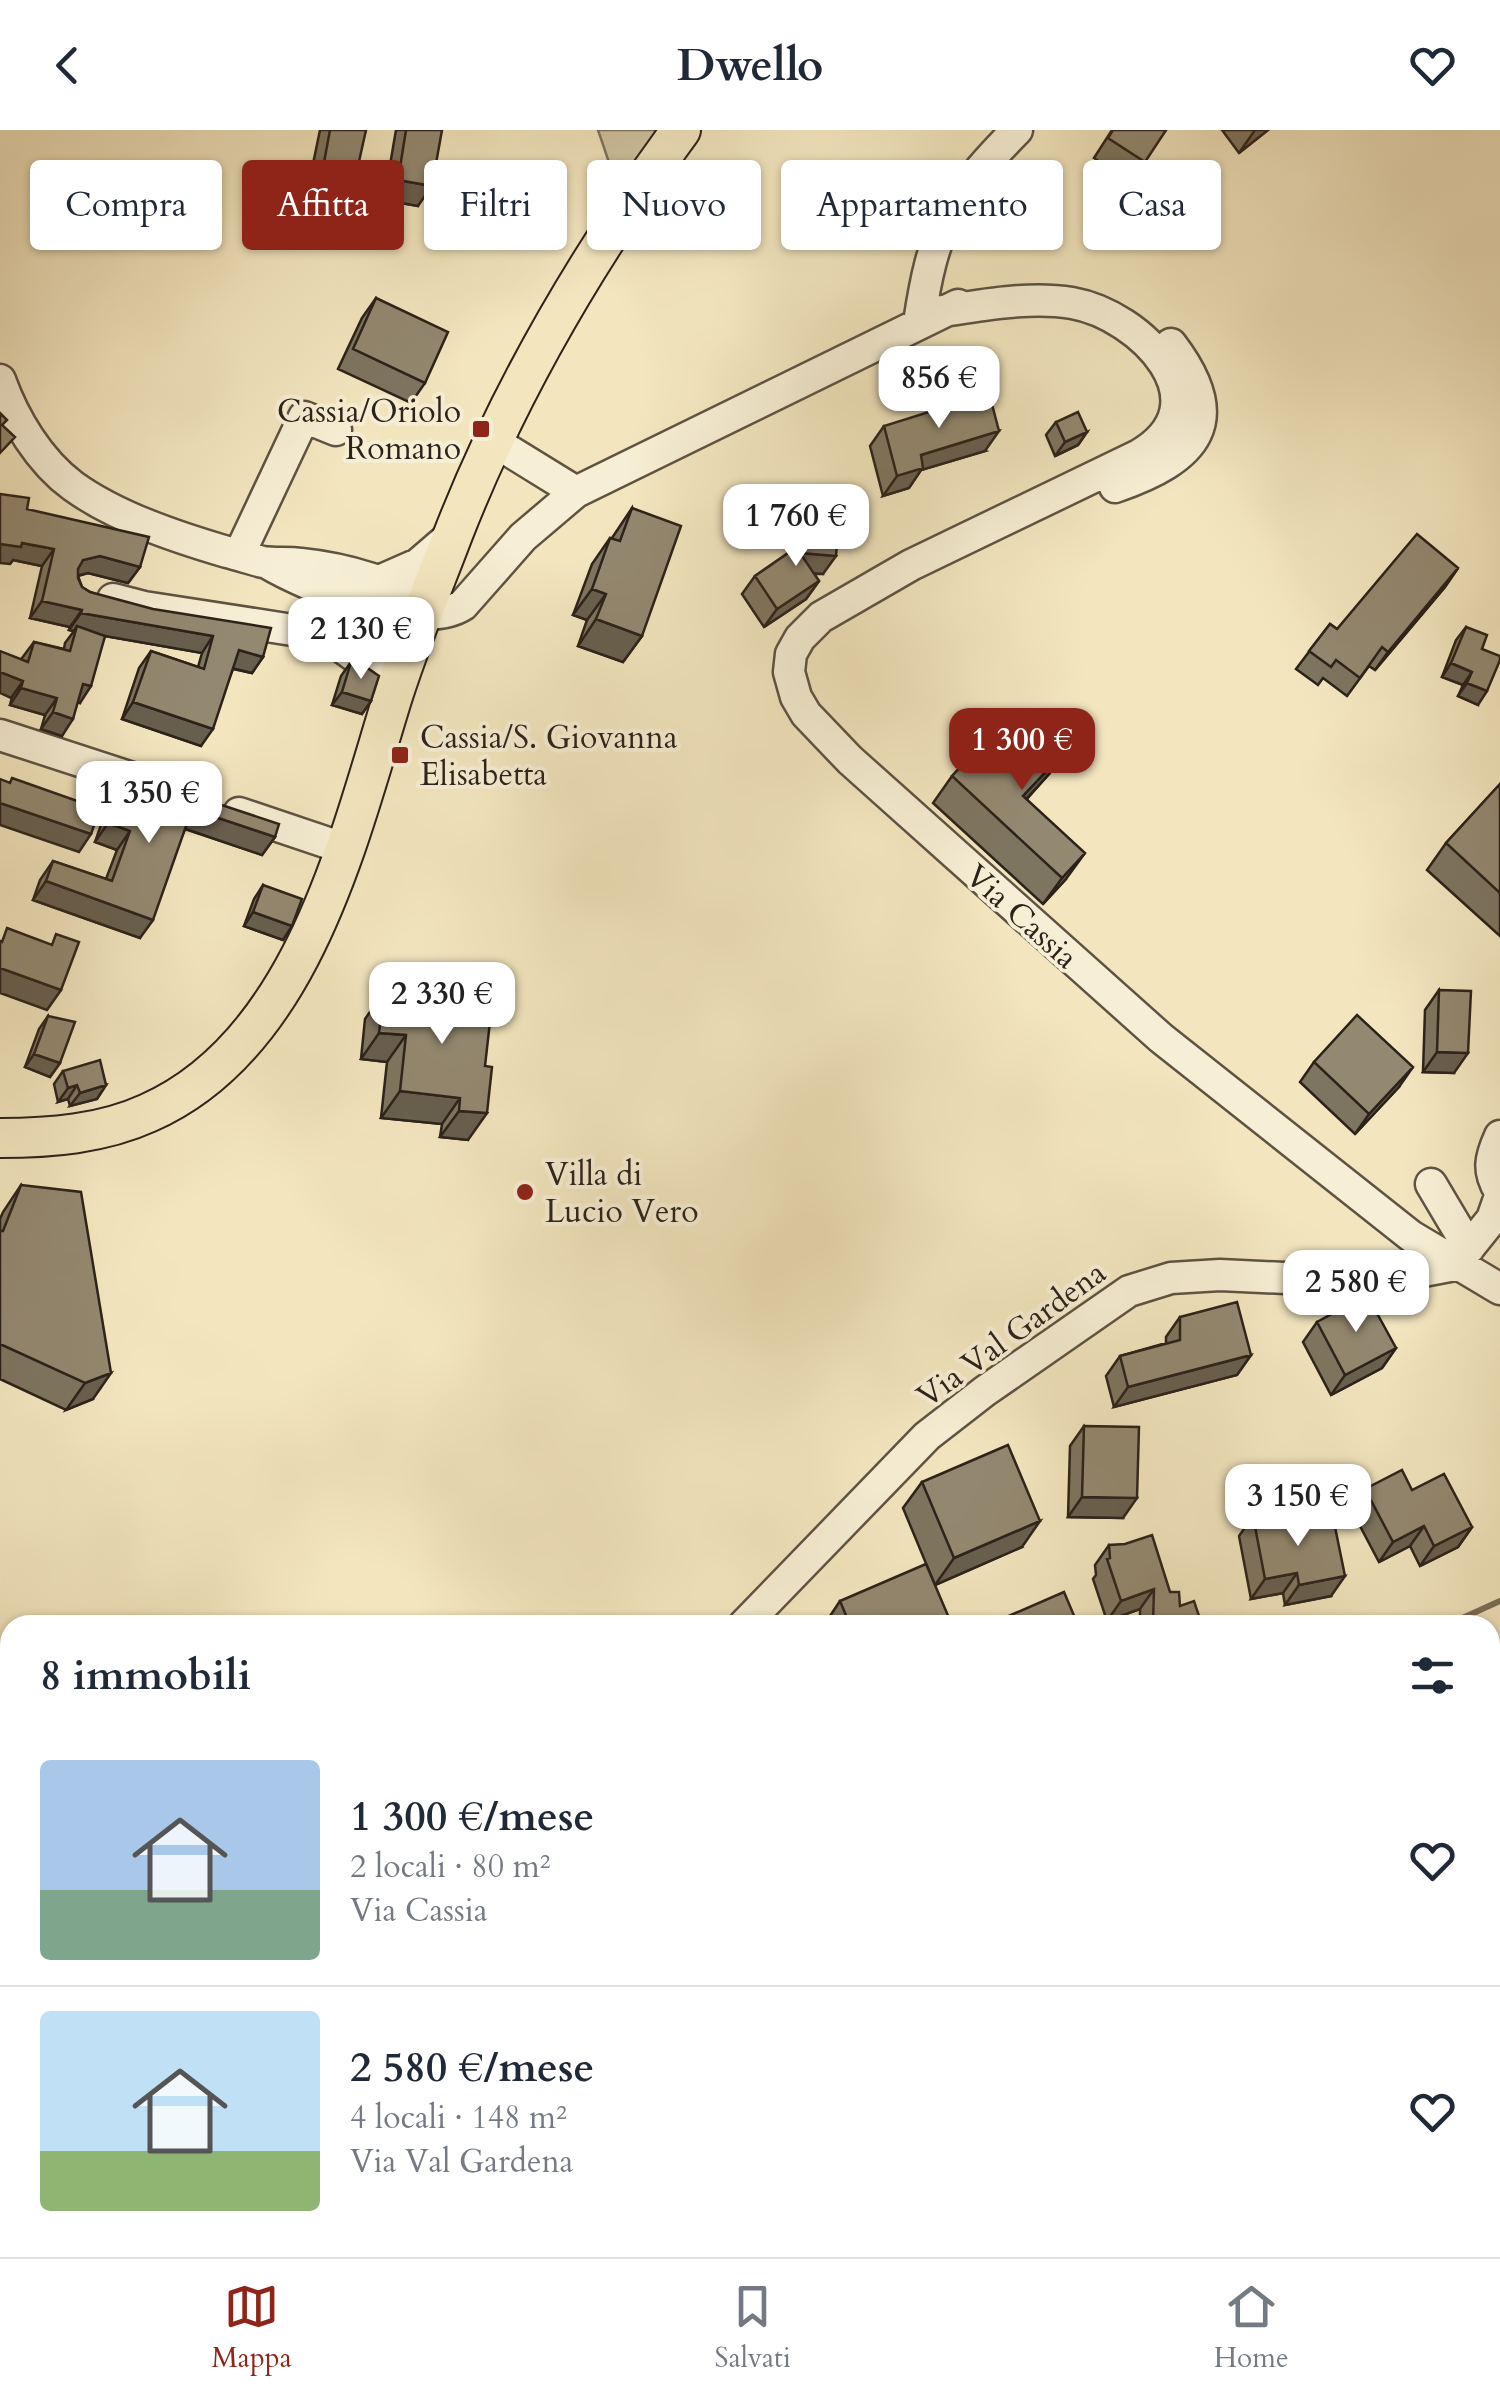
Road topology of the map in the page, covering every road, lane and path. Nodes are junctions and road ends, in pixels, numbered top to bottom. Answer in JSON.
{"nodes":[{"id":1,"x":681,"y":130,"type":"edge"},
{"id":2,"x":1016,"y":130,"type":"edge"},
{"id":3,"x":930,"y":317,"type":"junction"},
{"id":4,"x":0,"y":380,"type":"edge"},
{"id":5,"x":336,"y":430,"type":"dead end"},
{"id":6,"x":494,"y":442,"type":"junction"},
{"id":7,"x":576,"y":492,"type":"junction"},
{"id":8,"x":454,"y":533,"type":"junction"},
{"id":9,"x":253,"y":559,"type":"junction"},
{"id":10,"x":367,"y":590,"type":"junction"},
{"id":11,"x":84,"y":591,"type":"edge"},
{"id":12,"x":424,"y":613,"type":"junction"},
{"id":13,"x":396,"y":686,"type":"junction"},
{"id":14,"x":0,"y":734,"type":"edge"},
{"id":15,"x":346,"y":849,"type":"junction"},
{"id":16,"x":1500,"y":1136,"type":"edge"},
{"id":17,"x":0,"y":1138,"type":"edge"},
{"id":18,"x":1430,"y":1184,"type":"dead end"},
{"id":19,"x":1500,"y":1194,"type":"edge"},
{"id":20,"x":1462,"y":1256,"type":"junction"},
{"id":21,"x":1500,"y":1290,"type":"edge"},
{"id":22,"x":754,"y":1615,"type":"edge"}],
"edges":[{"from":1,"to":6,"type":"main road"},
{"from":2,"to":3,"type":"street"},
{"from":3,"to":7,"type":"street","name":"Via Cassia"},
{"from":3,"to":20,"type":"street","name":"Via Cassia"},
{"from":4,"to":9,"type":"street"},
{"from":5,"to":9,"type":"street"},
{"from":6,"to":7,"type":"street"},
{"from":6,"to":8,"type":"main road"},
{"from":7,"to":12,"type":"street","name":"Via Cassia"},
{"from":8,"to":10,"type":"street"},
{"from":8,"to":12,"type":"main road"},
{"from":9,"to":10,"type":"street"},
{"from":10,"to":12,"type":"street"},
{"from":10,"to":13,"type":"street"},
{"from":11,"to":13,"type":"street"},
{"from":12,"to":13,"type":"main road"},
{"from":13,"to":15,"type":"main road"},
{"from":14,"to":15,"type":"street"},
{"from":15,"to":17,"type":"main road"},
{"from":16,"to":19,"type":"street"},
{"from":18,"to":20,"type":"street"},
{"from":19,"to":20,"type":"street"},
{"from":20,"to":21,"type":"street","name":"Via Cassia"},
{"from":20,"to":22,"type":"street","name":"Via Val Gardena"}]}
